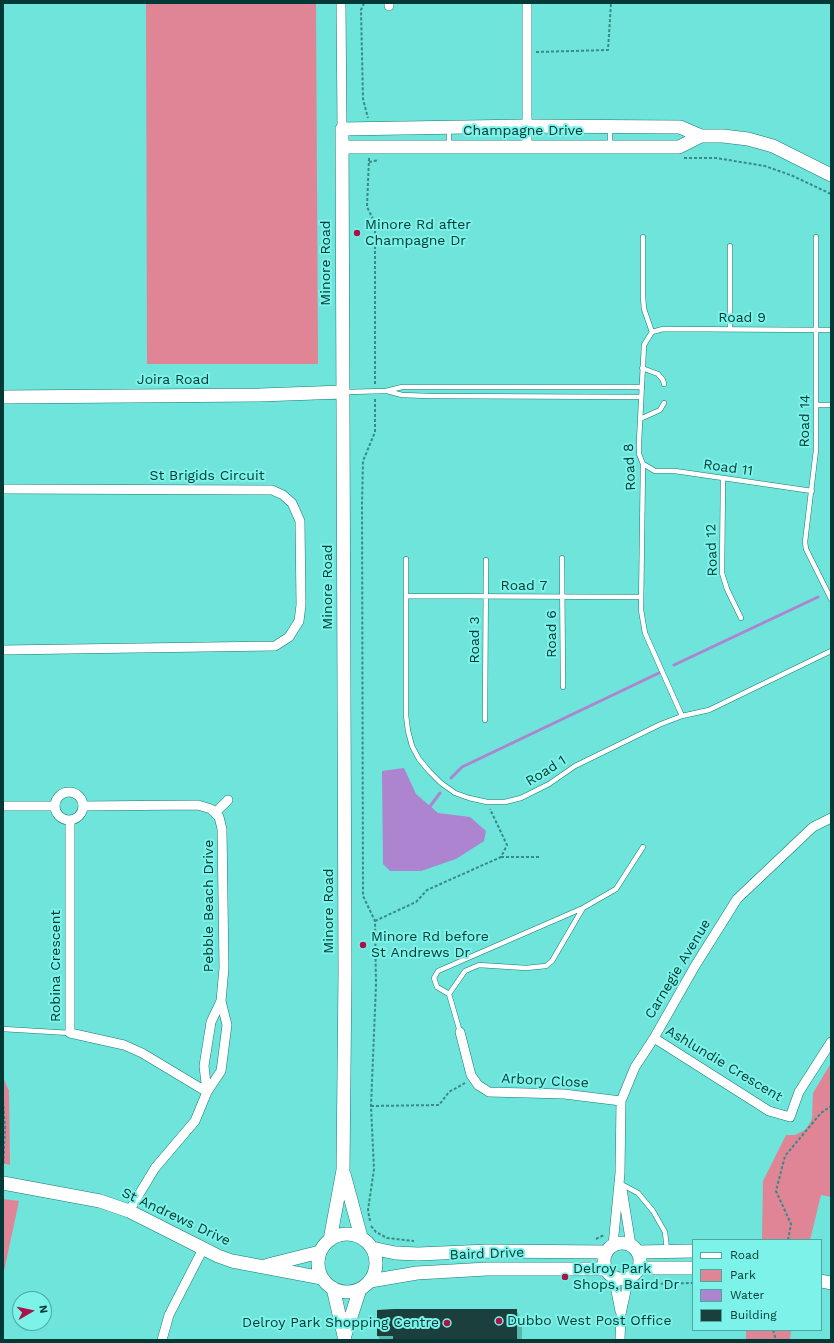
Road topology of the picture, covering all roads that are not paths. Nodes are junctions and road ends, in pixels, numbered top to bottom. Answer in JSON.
{"nodes":[{"id":1,"x":342,"y":3,"type":"edge"},
{"id":2,"x":527,"y":3,"type":"edge"},
{"id":3,"x":527,"y":126,"type":"junction"},
{"id":4,"x":449,"y":127,"type":"junction"},
{"id":5,"x":610,"y":127,"type":"junction"},
{"id":6,"x":342,"y":129,"type":"junction"},
{"id":7,"x":701,"y":136,"type":"junction"},
{"id":8,"x":342,"y":147,"type":"junction"},
{"id":9,"x":449,"y":147,"type":"junction"},
{"id":10,"x":527,"y":147,"type":"junction"},
{"id":11,"x":610,"y":147,"type":"junction"},
{"id":12,"x":831,"y":175,"type":"edge"},
{"id":13,"x":643,"y":237,"type":"dead end"},
{"id":14,"x":816,"y":237,"type":"dead end"},
{"id":15,"x":730,"y":246,"type":"dead end"},
{"id":16,"x":730,"y":329,"type":"junction"},
{"id":17,"x":816,"y":330,"type":"junction"},
{"id":18,"x":831,"y":330,"type":"edge"},
{"id":19,"x":652,"y":332,"type":"junction"},
{"id":20,"x":642,"y":368,"type":"junction"},
{"id":21,"x":664,"y":384,"type":"dead end"},
{"id":22,"x":429,"y":386,"type":"junction"},
{"id":23,"x":641,"y":387,"type":"junction"},
{"id":24,"x":386,"y":391,"type":"junction"},
{"id":25,"x":343,"y":392,"type":"junction"},
{"id":26,"x":429,"y":396,"type":"junction"},
{"id":27,"x":3,"y":397,"type":"edge"},
{"id":28,"x":641,"y":397,"type":"junction"},
{"id":29,"x":664,"y":403,"type":"dead end"},
{"id":30,"x":817,"y":405,"type":"junction"},
{"id":31,"x":831,"y":405,"type":"edge"},
{"id":32,"x":640,"y":419,"type":"junction"},
{"id":33,"x":643,"y":464,"type":"junction"},
{"id":34,"x":723,"y":478,"type":"junction"},
{"id":35,"x":3,"y":489,"type":"edge"},
{"id":36,"x":812,"y":491,"type":"junction"},
{"id":37,"x":406,"y":558,"type":"dead end"},
{"id":38,"x":562,"y":558,"type":"dead end"},
{"id":39,"x":486,"y":560,"type":"dead end"},
{"id":40,"x":407,"y":596,"type":"junction"},
{"id":41,"x":486,"y":597,"type":"junction"},
{"id":42,"x":640,"y":597,"type":"junction"},
{"id":43,"x":562,"y":598,"type":"junction"},
{"id":44,"x":831,"y":599,"type":"edge"},
{"id":45,"x":742,"y":618,"type":"dead end"},
{"id":46,"x":3,"y":650,"type":"edge"},
{"id":47,"x":831,"y":651,"type":"edge"},
{"id":48,"x":563,"y":687,"type":"dead end"},
{"id":49,"x":682,"y":716,"type":"junction"},
{"id":50,"x":485,"y":720,"type":"dead end"},
{"id":51,"x":228,"y":800,"type":"dead end"},
{"id":52,"x":3,"y":806,"type":"edge"},
{"id":53,"x":55,"y":806,"type":"junction"},
{"id":54,"x":83,"y":806,"type":"junction"},
{"id":55,"x":216,"y":812,"type":"junction"},
{"id":56,"x":831,"y":818,"type":"edge"},
{"id":57,"x":70,"y":820,"type":"junction"},
{"id":58,"x":643,"y":847,"type":"dead end"},
{"id":59,"x":583,"y":908,"type":"junction"},
{"id":60,"x":449,"y":994,"type":"junction"},
{"id":61,"x":221,"y":1001,"type":"junction"},
{"id":62,"x":3,"y":1029,"type":"edge"},
{"id":63,"x":460,"y":1032,"type":"joint"},
{"id":64,"x":70,"y":1033,"type":"junction"},
{"id":65,"x":654,"y":1038,"type":"junction"},
{"id":66,"x":831,"y":1042,"type":"edge"},
{"id":67,"x":207,"y":1092,"type":"junction"},
{"id":68,"x":621,"y":1101,"type":"junction"},
{"id":69,"x":343,"y":1170,"type":"junction"},
{"id":70,"x":620,"y":1173,"type":"junction"},
{"id":71,"x":3,"y":1183,"type":"edge"},
{"id":72,"x":621,"y":1184,"type":"junction"},
{"id":73,"x":129,"y":1211,"type":"junction"},
{"id":74,"x":361,"y":1237,"type":"junction"},
{"id":75,"x":330,"y":1240,"type":"junction"},
{"id":76,"x":372,"y":1248,"type":"junction"},
{"id":77,"x":634,"y":1248,"type":"junction"},
{"id":78,"x":203,"y":1249,"type":"junction"},
{"id":79,"x":610,"y":1249,"type":"junction"},
{"id":80,"x":692,"y":1251,"type":"edge"},
{"id":81,"x":320,"y":1252,"type":"junction"},
{"id":82,"x":667,"y":1252,"type":"junction"},
{"id":83,"x":264,"y":1266,"type":"junction"},
{"id":84,"x":692,"y":1268,"type":"edge"},
{"id":85,"x":610,"y":1273,"type":"junction"},
{"id":86,"x":634,"y":1273,"type":"junction"},
{"id":87,"x":322,"y":1278,"type":"junction"},
{"id":88,"x":365,"y":1285,"type":"junction"},
{"id":89,"x":333,"y":1288,"type":"junction"},
{"id":90,"x":621,"y":1298,"type":"junction"},
{"id":91,"x":345,"y":1337,"type":"edge"},
{"id":92,"x":162,"y":1340,"type":"edge"},
{"id":93,"x":620,"y":1340,"type":"edge"}],
"edges":[{"from":1,"to":6,"type":"street","name":"Minore Road"},
{"from":2,"to":3,"type":"street"},
{"from":3,"to":4,"type":"street","name":"Champagne Drive"},
{"from":3,"to":5,"type":"street","name":"Champagne Drive"},
{"from":3,"to":10,"type":"street"},
{"from":4,"to":6,"type":"street","name":"Champagne Drive"},
{"from":4,"to":9,"type":"lane"},
{"from":5,"to":7,"type":"street","name":"Champagne Drive"},
{"from":5,"to":11,"type":"lane"},
{"from":6,"to":8,"type":"street","name":"Minore Road"},
{"from":7,"to":11,"type":"street","name":"Champagne Drive"},
{"from":7,"to":12,"type":"street","name":"Champagne Drive"},
{"from":8,"to":9,"type":"street","name":"Champagne Drive"},
{"from":8,"to":25,"type":"street","name":"Minore Road"},
{"from":9,"to":10,"type":"street","name":"Champagne Drive"},
{"from":10,"to":11,"type":"street","name":"Champagne Drive"},
{"from":13,"to":19,"type":"lane"},
{"from":14,"to":17,"type":"lane","name":"Road 14"},
{"from":15,"to":16,"type":"lane"},
{"from":16,"to":17,"type":"lane","name":"Road 9"},
{"from":16,"to":19,"type":"lane","name":"Road 9"},
{"from":17,"to":18,"type":"lane","name":"Road 9"},
{"from":17,"to":30,"type":"lane","name":"Road 14"},
{"from":19,"to":20,"type":"lane","name":"Road 8"},
{"from":20,"to":21,"type":"lane"},
{"from":20,"to":23,"type":"lane","name":"Road 8"},
{"from":22,"to":23,"type":"lane"},
{"from":22,"to":24,"type":"lane"},
{"from":22,"to":26,"type":"lane"},
{"from":23,"to":28,"type":"lane","name":"Road 8"},
{"from":24,"to":25,"type":"lane"},
{"from":24,"to":26,"type":"lane"},
{"from":25,"to":27,"type":"street","name":"Joira Road"},
{"from":25,"to":69,"type":"street","name":"Minore Road"},
{"from":26,"to":28,"type":"lane"},
{"from":28,"to":32,"type":"lane","name":"Road 8"},
{"from":29,"to":32,"type":"lane"},
{"from":30,"to":31,"type":"lane"},
{"from":30,"to":36,"type":"lane","name":"Road 14"},
{"from":32,"to":33,"type":"lane","name":"Road 8"},
{"from":33,"to":34,"type":"lane","name":"Road 11"},
{"from":33,"to":42,"type":"lane","name":"Road 8"},
{"from":34,"to":36,"type":"lane","name":"Road 11"},
{"from":34,"to":45,"type":"lane","name":"Road 12"},
{"from":35,"to":46,"type":"street","name":"St Brigids Circuit"},
{"from":36,"to":44,"type":"lane","name":"Road 14"},
{"from":37,"to":40,"type":"lane","name":"Road 1"},
{"from":38,"to":43,"type":"lane","name":"Road 6"},
{"from":39,"to":41,"type":"lane","name":"Road 3"},
{"from":40,"to":41,"type":"lane","name":"Road 7"},
{"from":40,"to":49,"type":"lane","name":"Road 1"},
{"from":41,"to":43,"type":"lane","name":"Road 7"},
{"from":41,"to":50,"type":"lane","name":"Road 3"},
{"from":42,"to":43,"type":"lane","name":"Road 7"},
{"from":42,"to":49,"type":"lane","name":"Road 8"},
{"from":43,"to":48,"type":"lane","name":"Road 6"},
{"from":47,"to":49,"type":"lane","name":"Road 1"},
{"from":51,"to":55,"type":"street"},
{"from":52,"to":53,"type":"street"},
{"from":53,"to":54,"type":"street"},
{"from":53,"to":57,"type":"street"},
{"from":54,"to":55,"type":"street"},
{"from":54,"to":57,"type":"street"},
{"from":55,"to":61,"type":"street","name":"Pebble Beach Drive"},
{"from":56,"to":65,"type":"street","name":"Carnegie Avenue"},
{"from":57,"to":64,"type":"street","name":"Robina Crescent"},
{"from":58,"to":59,"type":"lane"},
{"from":59,"to":60,"type":"lane"},
{"from":59,"to":60,"type":"lane"},
{"from":60,"to":63,"type":"lane"},
{"from":61,"to":67,"type":"street","name":"Pebble Beach Drive"},
{"from":61,"to":67,"type":"street","name":"Pebble Beach Drive"},
{"from":62,"to":64,"type":"lane"},
{"from":63,"to":68,"type":"street","name":"Arbory Close"},
{"from":64,"to":67,"type":"street","name":"Robina Crescent"},
{"from":65,"to":66,"type":"street","name":"Ashlundie Crescent"},
{"from":65,"to":68,"type":"street","name":"Carnegie Avenue"},
{"from":67,"to":73,"type":"street","name":"Pebble Beach Drive"},
{"from":68,"to":70,"type":"street","name":"Carnegie Avenue"},
{"from":69,"to":74,"type":"street","name":"Minore Road"},
{"from":69,"to":75,"type":"street","name":"Minore Road"},
{"from":70,"to":72,"type":"street","name":"Carnegie Avenue"},
{"from":70,"to":79,"type":"street","name":"Carnegie Avenue"},
{"from":71,"to":73,"type":"street","name":"St Andrews Drive"},
{"from":72,"to":77,"type":"street","name":"Carnegie Avenue"},
{"from":72,"to":82,"type":"lane"},
{"from":73,"to":78,"type":"street","name":"St Andrews Drive"},
{"from":74,"to":75,"type":"street"},
{"from":74,"to":76,"type":"street"},
{"from":75,"to":81,"type":"street"},
{"from":76,"to":79,"type":"street","name":"Baird Drive"},
{"from":76,"to":88,"type":"street"},
{"from":77,"to":79,"type":"street"},
{"from":77,"to":82,"type":"street"},
{"from":77,"to":86,"type":"street"},
{"from":78,"to":83,"type":"street","name":"St Andrews Drive"},
{"from":78,"to":92,"type":"street"},
{"from":79,"to":85,"type":"street"},
{"from":80,"to":82,"type":"street"},
{"from":81,"to":83,"type":"street","name":"St Andrews Drive"},
{"from":81,"to":87,"type":"street"},
{"from":83,"to":87,"type":"street","name":"St Andrews Drive"},
{"from":84,"to":86,"type":"street"},
{"from":85,"to":86,"type":"street"},
{"from":85,"to":88,"type":"street","name":"Baird Drive"},
{"from":85,"to":90,"type":"street"},
{"from":86,"to":90,"type":"street"},
{"from":87,"to":89,"type":"street"},
{"from":88,"to":89,"type":"street"},
{"from":88,"to":91,"type":"street"},
{"from":89,"to":91,"type":"street"},
{"from":90,"to":93,"type":"street"}]}
